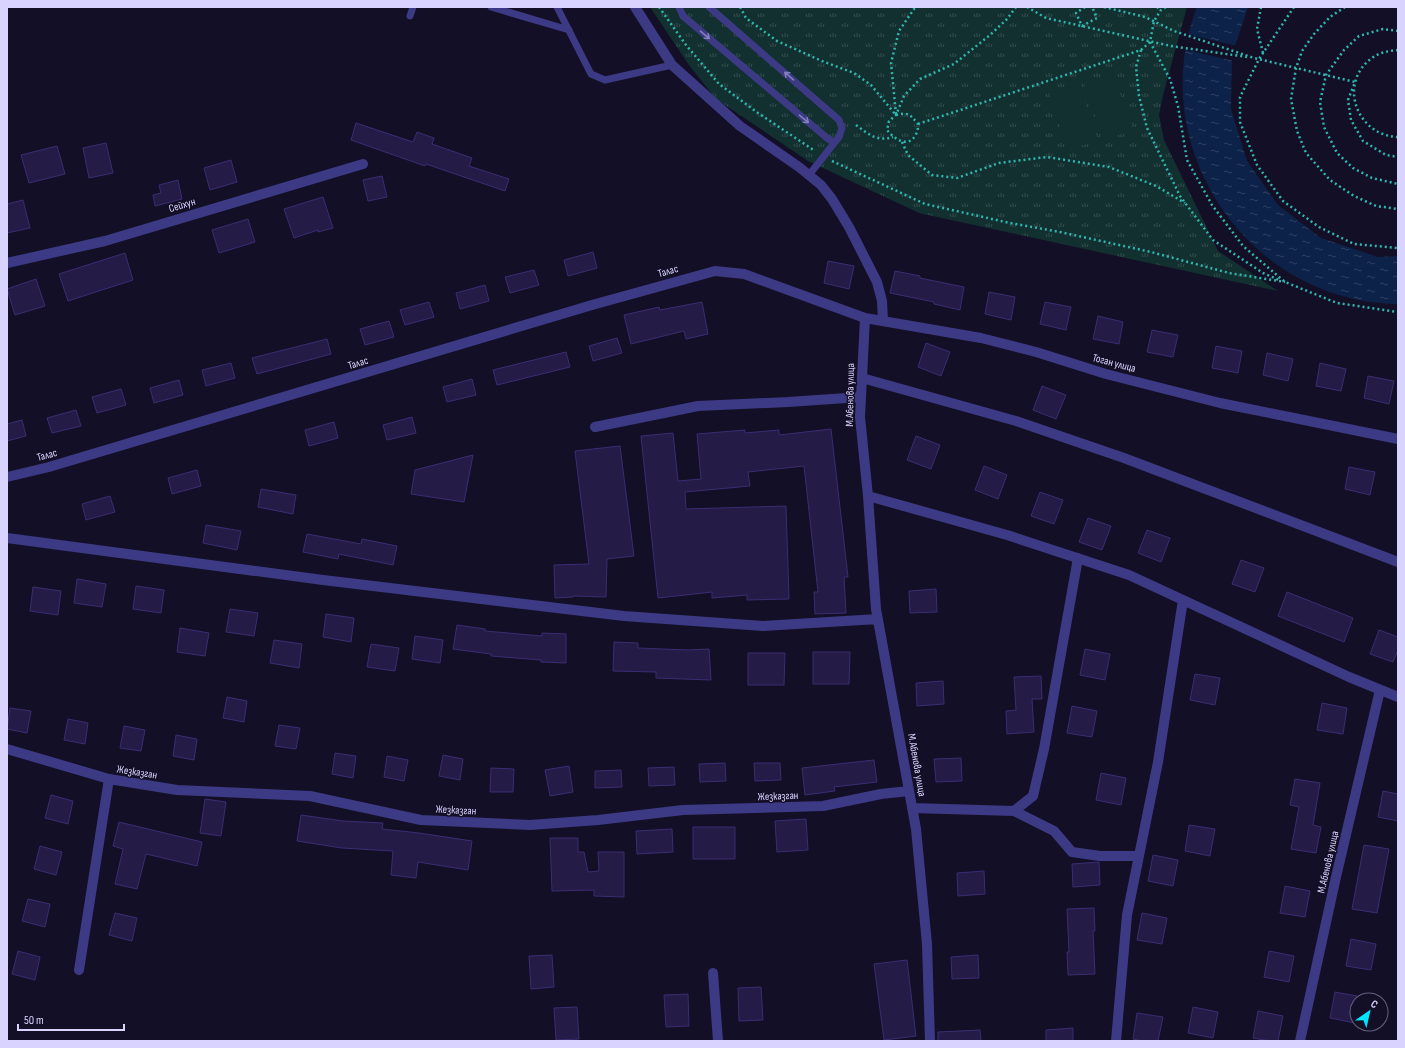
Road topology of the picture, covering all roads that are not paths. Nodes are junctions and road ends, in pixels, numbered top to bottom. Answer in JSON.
{"nodes":[{"id":1,"x":413,"y":7,"type":"edge"},
{"id":2,"x":491,"y":7,"type":"edge"},
{"id":3,"x":557,"y":7,"type":"edge"},
{"id":4,"x":635,"y":7,"type":"edge"},
{"id":5,"x":679,"y":7,"type":"edge"},
{"id":6,"x":709,"y":7,"type":"edge"},
{"id":7,"x":410,"y":16,"type":"dead end"},
{"id":8,"x":569,"y":30,"type":"junction"},
{"id":9,"x":672,"y":65,"type":"junction"},
{"id":10,"x":833,"y":142,"type":"junction"},
{"id":11,"x":363,"y":164,"type":"dead end"},
{"id":12,"x":809,"y":175,"type":"junction"},
{"id":13,"x":7,"y":263,"type":"edge"},
{"id":14,"x":715,"y":271,"type":"joint"},
{"id":15,"x":865,"y":318,"type":"junction"},
{"id":16,"x":883,"y":321,"type":"junction"},
{"id":17,"x":862,"y":378,"type":"junction"},
{"id":18,"x":861,"y":397,"type":"junction"},
{"id":19,"x":595,"y":428,"type":"dead end"},
{"id":20,"x":1398,"y":439,"type":"edge"},
{"id":21,"x":7,"y":477,"type":"edge"},
{"id":22,"x":868,"y":496,"type":"junction"},
{"id":23,"x":7,"y":538,"type":"edge"},
{"id":24,"x":1078,"y":558,"type":"junction"},
{"id":25,"x":1398,"y":562,"type":"edge"},
{"id":26,"x":1184,"y":600,"type":"junction"},
{"id":27,"x":878,"y":619,"type":"junction"},
{"id":28,"x":1380,"y":690,"type":"junction"},
{"id":29,"x":1398,"y":697,"type":"edge"},
{"id":30,"x":7,"y":749,"type":"edge"},
{"id":31,"x":109,"y":779,"type":"junction"},
{"id":32,"x":909,"y":791,"type":"junction"},
{"id":33,"x":912,"y":808,"type":"junction"},
{"id":34,"x":1014,"y":811,"type":"junction"},
{"id":35,"x":1139,"y":856,"type":"junction"},
{"id":36,"x":79,"y":970,"type":"dead end"},
{"id":37,"x":713,"y":973,"type":"dead end"},
{"id":38,"x":718,"y":1041,"type":"edge"},
{"id":39,"x":930,"y":1041,"type":"edge"},
{"id":40,"x":1116,"y":1041,"type":"edge"},
{"id":41,"x":1300,"y":1041,"type":"edge"}],
"edges":[{"from":1,"to":7,"type":"lane"},
{"from":2,"to":8,"type":"lane"},
{"from":3,"to":8,"type":"lane"},
{"from":4,"to":9,"type":"street"},
{"from":5,"to":10,"type":"lane","one_way":true},
{"from":10,"to":6,"type":"lane","one_way":true},
{"from":8,"to":9,"type":"lane"},
{"from":9,"to":12,"type":"street"},
{"from":10,"to":12,"type":"lane"},
{"from":11,"to":13,"type":"street","name":"Сейхун"},
{"from":12,"to":16,"type":"street"},
{"from":14,"to":15,"type":"street","name":"Тоган улица"},
{"from":14,"to":21,"type":"street","name":"Талас"},
{"from":15,"to":16,"type":"street","name":"Тоган улица"},
{"from":15,"to":17,"type":"street","name":"М.Абенова улица"},
{"from":16,"to":20,"type":"street","name":"Тоган улица"},
{"from":17,"to":18,"type":"street","name":"М.Абенова улица"},
{"from":17,"to":25,"type":"street"},
{"from":18,"to":19,"type":"street"},
{"from":18,"to":22,"type":"street","name":"М.Абенова улица"},
{"from":22,"to":24,"type":"street"},
{"from":22,"to":27,"type":"street","name":"М.Абенова улица"},
{"from":23,"to":27,"type":"street"},
{"from":24,"to":26,"type":"street"},
{"from":24,"to":34,"type":"street"},
{"from":26,"to":28,"type":"street"},
{"from":26,"to":35,"type":"street"},
{"from":27,"to":32,"type":"street","name":"М.Абенова улица"},
{"from":28,"to":29,"type":"street"},
{"from":28,"to":41,"type":"street","name":"М.Абенова улица"},
{"from":30,"to":31,"type":"street","name":"Жезказган"},
{"from":31,"to":32,"type":"street","name":"Жезказган"},
{"from":31,"to":36,"type":"street"},
{"from":32,"to":33,"type":"street","name":"М.Абенова улица"},
{"from":33,"to":34,"type":"street"},
{"from":33,"to":39,"type":"street","name":"М.Абенова улица"},
{"from":34,"to":35,"type":"street"},
{"from":35,"to":40,"type":"street"},
{"from":37,"to":38,"type":"street"}]}
